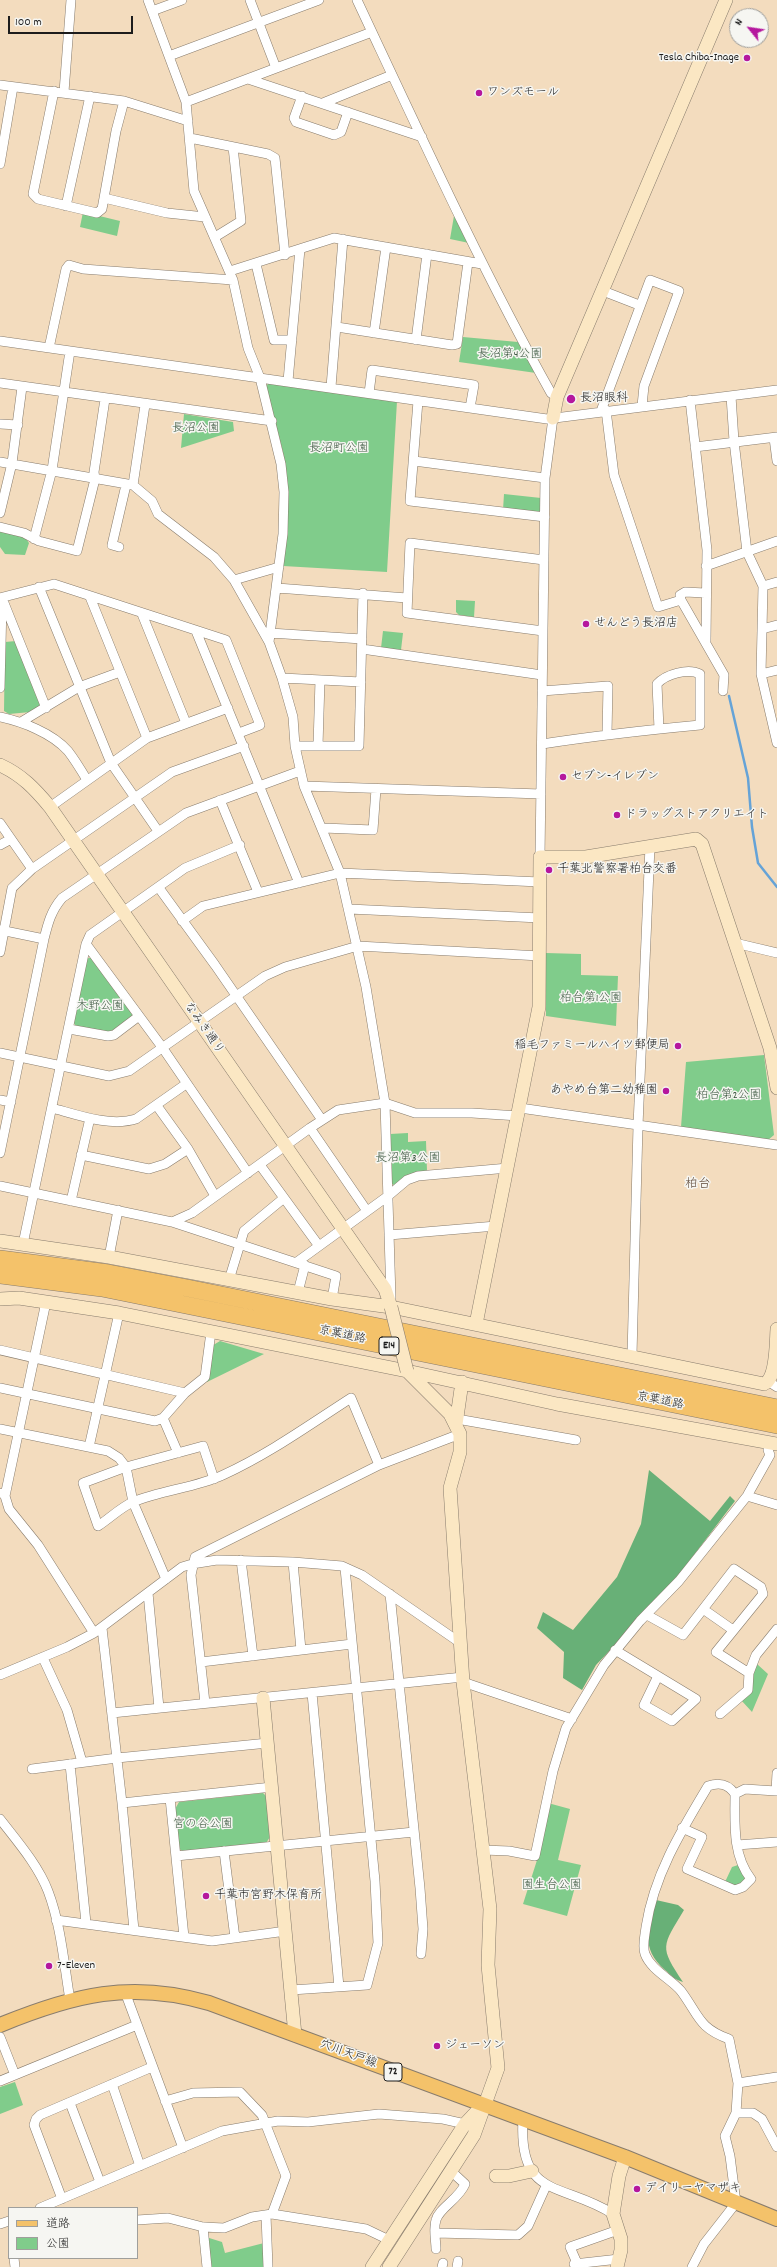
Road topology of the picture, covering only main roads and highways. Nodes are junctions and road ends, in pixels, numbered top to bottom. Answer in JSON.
{"nodes":[{"id":1,"x":0,"y":1259,"type":"edge"},
{"id":2,"x":0,"y":1276,"type":"edge"},
{"id":3,"x":777,"y":1408,"type":"edge"},
{"id":4,"x":777,"y":1425,"type":"edge"},
{"id":5,"x":0,"y":2025,"type":"edge"},
{"id":6,"x":777,"y":2219,"type":"edge"}],
"edges":[{"from":1,"to":3,"type":"highway","name":"京葉道路","number":"E14"},
{"from":2,"to":4,"type":"highway","name":"京葉道路","number":"E14"},
{"from":5,"to":6,"type":"main road","name":"穴川天戸線","number":"72"}]}
